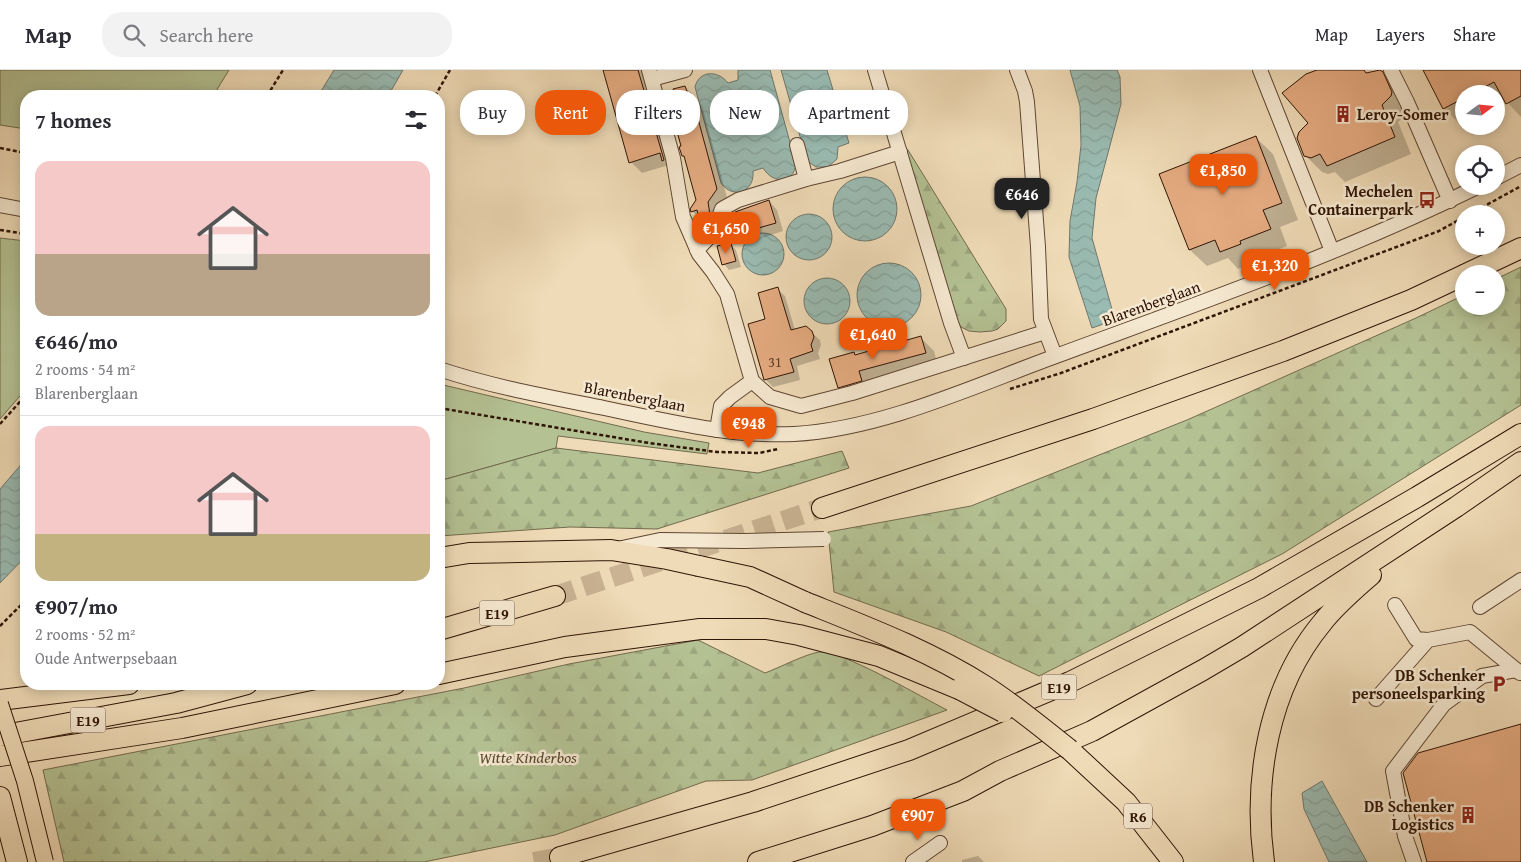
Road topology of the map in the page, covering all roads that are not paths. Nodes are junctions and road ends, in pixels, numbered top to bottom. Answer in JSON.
{"nodes":[{"id":1,"x":685,"y":70,"type":"edge"},
{"id":2,"x":875,"y":70,"type":"edge"},
{"id":3,"x":1017,"y":70,"type":"edge"},
{"id":4,"x":1260,"y":70,"type":"edge"},
{"id":5,"x":1391,"y":70,"type":"edge"},
{"id":6,"x":650,"y":75,"type":"edge"},
{"id":7,"x":797,"y":145,"type":"dead end"},
{"id":8,"x":900,"y":152,"type":"junction"},
{"id":9,"x":1521,"y":165,"type":"edge"},
{"id":10,"x":1505,"y":173,"type":"edge"},
{"id":11,"x":806,"y":178,"type":"junction"},
{"id":12,"x":1462,"y":195,"type":"edge"},
{"id":13,"x":1450,"y":201,"type":"junction"},
{"id":14,"x":0,"y":205,"type":"edge"},
{"id":15,"x":20,"y":209,"type":"edge"},
{"id":16,"x":1521,"y":248,"type":"edge"},
{"id":17,"x":697,"y":250,"type":"junction"},
{"id":18,"x":1332,"y":251,"type":"junction"},
{"id":19,"x":1484,"y":265,"type":"edge"},
{"id":20,"x":1455,"y":279,"type":"edge"},
{"id":21,"x":1045,"y":332,"type":"junction"},
{"id":22,"x":1055,"y":356,"type":"junction"},
{"id":23,"x":964,"y":358,"type":"junction"},
{"id":24,"x":445,"y":371,"type":"edge"},
{"id":25,"x":752,"y":381,"type":"junction"},
{"id":26,"x":717,"y":430,"type":"junction"},
{"id":27,"x":1521,"y":434,"type":"edge"},
{"id":28,"x":1521,"y":462,"type":"edge"},
{"id":29,"x":1521,"y":472,"type":"edge"},
{"id":30,"x":822,"y":508,"type":"tunnel mouth"},
{"id":31,"x":824,"y":539,"type":"dead end"},
{"id":32,"x":611,"y":550,"type":"junction"},
{"id":33,"x":445,"y":557,"type":"edge"},
{"id":34,"x":1521,"y":580,"type":"edge"},
{"id":35,"x":555,"y":596,"type":"tunnel mouth"},
{"id":36,"x":1394,"y":605,"type":"dead end"},
{"id":37,"x":1480,"y":607,"type":"dead end"},
{"id":38,"x":445,"y":628,"type":"edge"},
{"id":39,"x":1428,"y":640,"type":"junction"},
{"id":40,"x":1519,"y":672,"type":"edge"},
{"id":41,"x":445,"y":673,"type":"edge"},
{"id":42,"x":20,"y":686,"type":"edge"},
{"id":43,"x":81,"y":690,"type":"edge"},
{"id":44,"x":225,"y":690,"type":"edge"},
{"id":45,"x":367,"y":690,"type":"edge"},
{"id":46,"x":0,"y":691,"type":"edge"},
{"id":47,"x":1376,"y":699,"type":"dead end"},
{"id":48,"x":0,"y":700,"type":"edge"},
{"id":49,"x":0,"y":704,"type":"edge"},
{"id":50,"x":0,"y":736,"type":"edge"},
{"id":51,"x":1070,"y":750,"type":"junction"},
{"id":52,"x":0,"y":756,"type":"edge"},
{"id":53,"x":0,"y":796,"type":"edge"},
{"id":54,"x":940,"y":843,"type":"dead end"},
{"id":55,"x":560,"y":857,"type":"dead end"},
{"id":56,"x":17,"y":862,"type":"edge"},
{"id":57,"x":45,"y":862,"type":"edge"},
{"id":58,"x":758,"y":862,"type":"edge"},
{"id":59,"x":912,"y":862,"type":"edge"},
{"id":60,"x":1174,"y":862,"type":"edge"},
{"id":61,"x":1264,"y":862,"type":"edge"},
{"id":62,"x":1414,"y":862,"type":"edge"}],
"edges":[{"from":1,"to":6,"type":"street"},
{"from":2,"to":8,"type":"street"},
{"from":3,"to":21,"type":"street"},
{"from":4,"to":18,"type":"street"},
{"from":5,"to":13,"type":"street"},
{"from":6,"to":17,"type":"street"},
{"from":7,"to":11,"type":"street"},
{"from":8,"to":11,"type":"street"},
{"from":8,"to":23,"type":"street"},
{"from":9,"to":10,"type":"street"},
{"from":11,"to":17,"type":"street"},
{"from":12,"to":13,"type":"street","name":"Blarenberglaan"},
{"from":13,"to":18,"type":"street","name":"Blarenberglaan"},
{"from":14,"to":15,"type":"street"},
{"from":16,"to":19,"type":"highway"},
{"from":17,"to":25,"type":"street"},
{"from":18,"to":22,"type":"street","name":"Blarenberglaan"},
{"from":20,"to":30,"type":"highway"},
{"from":21,"to":22,"type":"street"},
{"from":21,"to":23,"type":"street"},
{"from":22,"to":26,"type":"street","name":"Blarenberglaan"},
{"from":23,"to":25,"type":"street"},
{"from":24,"to":26,"type":"street","name":"Blarenberglaan"},
{"from":25,"to":26,"type":"street"},
{"from":27,"to":55,"type":"highway","number":"E19"},
{"from":28,"to":58,"type":"highway"},
{"from":29,"to":61,"type":"highway"},
{"from":31,"to":32,"type":"street","bridge":true},
{"from":32,"to":33,"type":"highway","bridge":true},
{"from":32,"to":51,"type":"highway","bridge":true},
{"from":34,"to":37,"type":"street"},
{"from":35,"to":38,"type":"highway","number":"E19"},
{"from":36,"to":39,"type":"street"},
{"from":39,"to":40,"type":"street"},
{"from":39,"to":47,"type":"street"},
{"from":40,"to":62,"type":"street"},
{"from":41,"to":51,"type":"highway","bridge":true},
{"from":42,"to":46,"type":"highway"},
{"from":43,"to":48,"type":"highway"},
{"from":44,"to":50,"type":"highway","number":"E19"},
{"from":45,"to":52,"type":"highway"},
{"from":49,"to":57,"type":"main road","bridge":true},
{"from":51,"to":60,"type":"highway","number":"R6"},
{"from":53,"to":56,"type":"highway"},
{"from":54,"to":59,"type":"street"}]}
